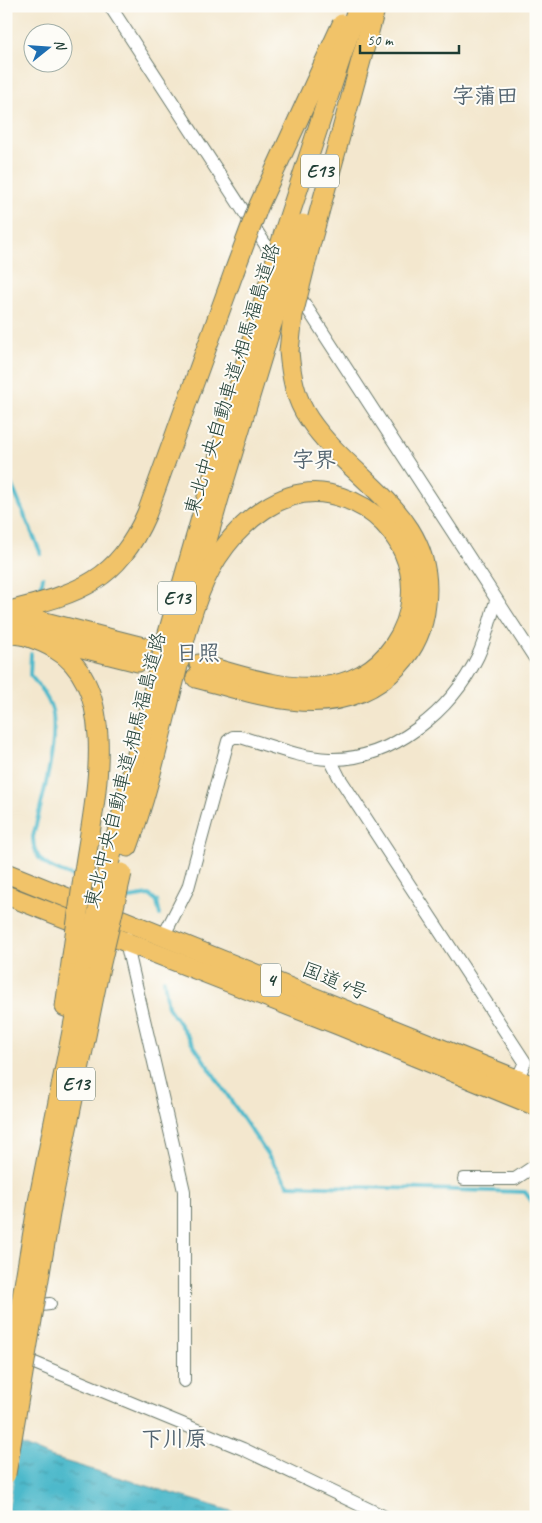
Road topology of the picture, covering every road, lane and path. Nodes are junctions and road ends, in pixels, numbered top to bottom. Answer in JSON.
{"nodes":[{"id":1,"x":110,"y":6,"type":"edge"},
{"id":2,"x":351,"y":6,"type":"edge"},
{"id":3,"x":358,"y":6,"type":"edge"},
{"id":4,"x":375,"y":6,"type":"edge"},
{"id":5,"x":261,"y":333,"type":"junction"},
{"id":6,"x":496,"y":601,"type":"junction"},
{"id":7,"x":6,"y":612,"type":"edge"},
{"id":8,"x":6,"y":617,"type":"edge"},
{"id":9,"x":13,"y":633,"type":"edge"},
{"id":10,"x":536,"y":660,"type":"edge"},
{"id":11,"x":330,"y":759,"type":"junction"},
{"id":12,"x":128,"y":846,"type":"junction"},
{"id":13,"x":115,"y":870,"type":"junction"},
{"id":14,"x":6,"y":873,"type":"edge"},
{"id":15,"x":6,"y":895,"type":"edge"},
{"id":16,"x":130,"y":924,"type":"junction"},
{"id":17,"x":163,"y":937,"type":"junction"},
{"id":18,"x":126,"y":942,"type":"junction"},
{"id":19,"x":86,"y":961,"type":"junction"},
{"id":20,"x":518,"y":1080,"type":"junction"},
{"id":21,"x":536,"y":1087,"type":"edge"},
{"id":22,"x":536,"y":1106,"type":"edge"},
{"id":23,"x":536,"y":1166,"type":"edge"},
{"id":24,"x":464,"y":1179,"type":"dead end"},
{"id":25,"x":45,"y":1202,"type":"junction"},
{"id":26,"x":50,"y":1304,"type":"dead end"},
{"id":27,"x":6,"y":1308,"type":"edge"},
{"id":28,"x":6,"y":1351,"type":"edge"},
{"id":29,"x":184,"y":1381,"type":"dead end"},
{"id":30,"x":6,"y":1392,"type":"edge"},
{"id":31,"x":6,"y":1474,"type":"edge"},
{"id":32,"x":385,"y":1517,"type":"edge"}],
"edges":[{"from":1,"to":6,"type":"street"},
{"from":2,"to":7,"type":"highway","bridge":true},
{"from":3,"to":5,"type":"highway","name":"東北中央自動車道;相馬福島道路","number":"E13","bridge":true},
{"from":4,"to":5,"type":"highway","name":"東北中央自動車道;相馬福島道路","number":"E13","bridge":true},
{"from":4,"to":12,"type":"highway","bridge":true},
{"from":5,"to":12,"type":"highway","name":"東北中央自動車道;相馬福島道路","number":"E13"},
{"from":5,"to":13,"type":"highway","name":"東北中央自動車道;相馬福島道路","number":"E13"},
{"from":6,"to":10,"type":"street"},
{"from":6,"to":11,"type":"street"},
{"from":8,"to":9,"type":"highway"},
{"from":9,"to":19,"type":"highway","bridge":true},
{"from":11,"to":17,"type":"street"},
{"from":11,"to":20,"type":"street"},
{"from":12,"to":13,"type":"highway","name":"東北中央自動車道;相馬福島道路","number":"E13"},
{"from":13,"to":19,"type":"highway","name":"東北中央自動車道;相馬福島道路","number":"E13","bridge":true},
{"from":14,"to":16,"type":"highway","name":"国道4号","number":"4"},
{"from":15,"to":18,"type":"highway","name":"国道4号","number":"4"},
{"from":16,"to":17,"type":"highway","name":"国道4号","number":"4"},
{"from":16,"to":18,"type":"street"},
{"from":17,"to":20,"type":"highway","name":"国道4号","number":"4"},
{"from":18,"to":22,"type":"highway","name":"国道4号","number":"4"},
{"from":18,"to":29,"type":"street"},
{"from":19,"to":25,"type":"highway","name":"東北中央自動車道;相馬福島道路","number":"E13"},
{"from":19,"to":25,"type":"highway","name":"東北中央自動車道;相馬福島道路","number":"E13"},
{"from":20,"to":21,"type":"highway","name":"国道4号","number":"4"},
{"from":23,"to":24,"type":"street"},
{"from":25,"to":30,"type":"highway","name":"東北中央自動車道;相馬福島道路","number":"E13","bridge":true},
{"from":25,"to":31,"type":"highway","name":"東北中央自動車道;相馬福島道路","number":"E13","bridge":true},
{"from":26,"to":27,"type":"street"},
{"from":28,"to":32,"type":"street"}]}
